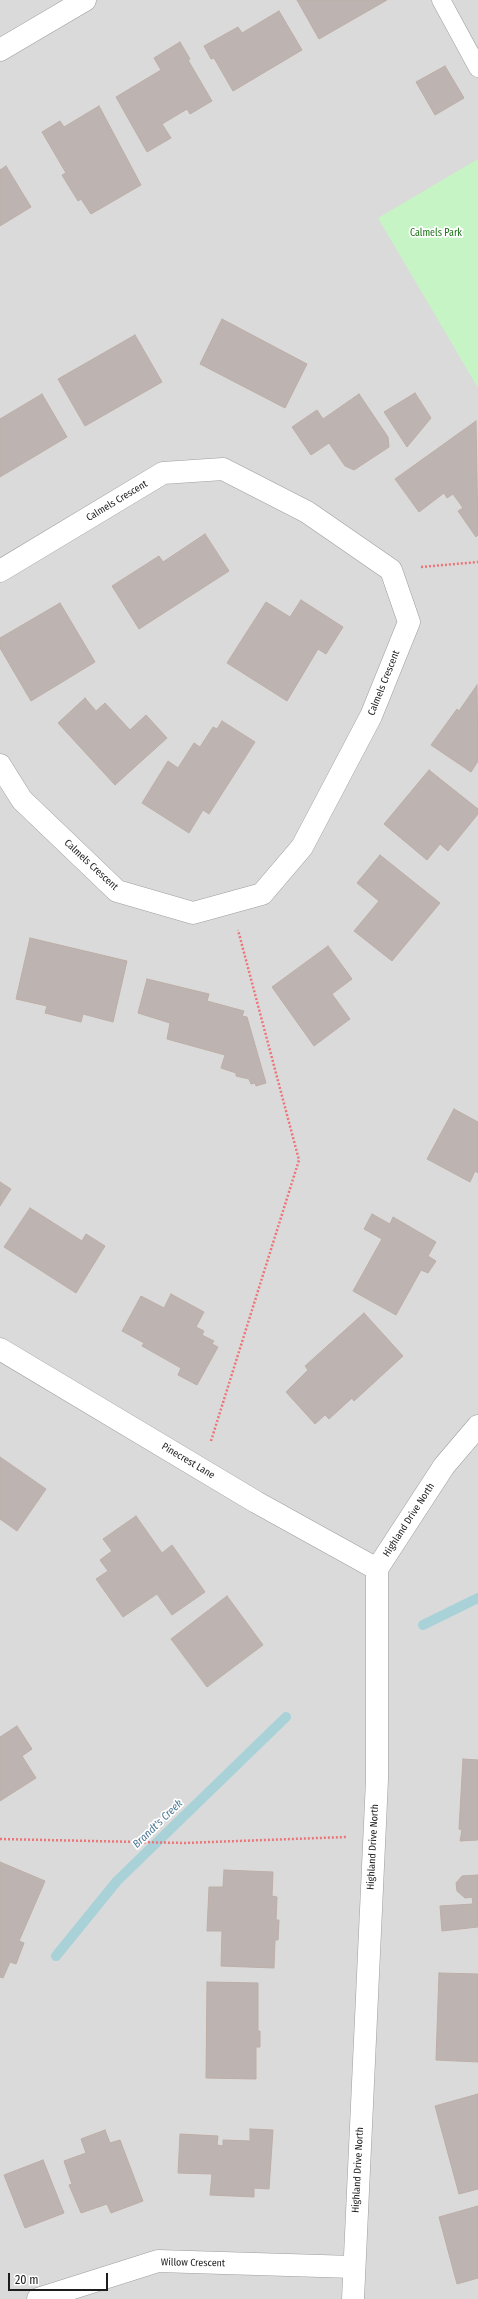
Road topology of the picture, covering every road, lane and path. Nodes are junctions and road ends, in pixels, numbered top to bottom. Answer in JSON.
{"nodes":[{"id":1,"x":85,"y":0,"type":"edge"},
{"id":2,"x":441,"y":0,"type":"edge"},
{"id":3,"x":0,"y":50,"type":"edge"},
{"id":4,"x":478,"y":68,"type":"edge"},
{"id":5,"x":478,"y":562,"type":"edge"},
{"id":6,"x":391,"y":570,"type":"junction"},
{"id":7,"x":0,"y":571,"type":"edge"},
{"id":8,"x":0,"y":766,"type":"edge"},
{"id":9,"x":230,"y":902,"type":"junction"},
{"id":10,"x":0,"y":1349,"type":"edge"},
{"id":11,"x":478,"y":1426,"type":"edge"},
{"id":12,"x":202,"y":1469,"type":"junction"},
{"id":13,"x":377,"y":1569,"type":"junction"},
{"id":14,"x":373,"y":1836,"type":"junction"},
{"id":15,"x":0,"y":1839,"type":"edge"},
{"id":16,"x":353,"y":2267,"type":"junction"},
{"id":17,"x":38,"y":2299,"type":"edge"},
{"id":18,"x":353,"y":2299,"type":"edge"}],
"edges":[{"from":1,"to":3,"type":"street"},
{"from":2,"to":4,"type":"lane"},
{"from":5,"to":6,"type":"path"},
{"from":6,"to":7,"type":"street","name":"Calmels Crescent"},
{"from":6,"to":9,"type":"street","name":"Calmels Crescent"},
{"from":8,"to":9,"type":"street","name":"Calmels Crescent"},
{"from":9,"to":12,"type":"path"},
{"from":10,"to":12,"type":"street","name":"Pinecrest Lane"},
{"from":11,"to":13,"type":"street","name":"Highland Drive North"},
{"from":12,"to":13,"type":"street","name":"Pinecrest Lane"},
{"from":13,"to":14,"type":"street","name":"Highland Drive North"},
{"from":14,"to":15,"type":"path"},
{"from":14,"to":16,"type":"street","name":"Highland Drive North"},
{"from":16,"to":17,"type":"street","name":"Willow Crescent"},
{"from":16,"to":18,"type":"street","name":"Highland Drive North"}]}
